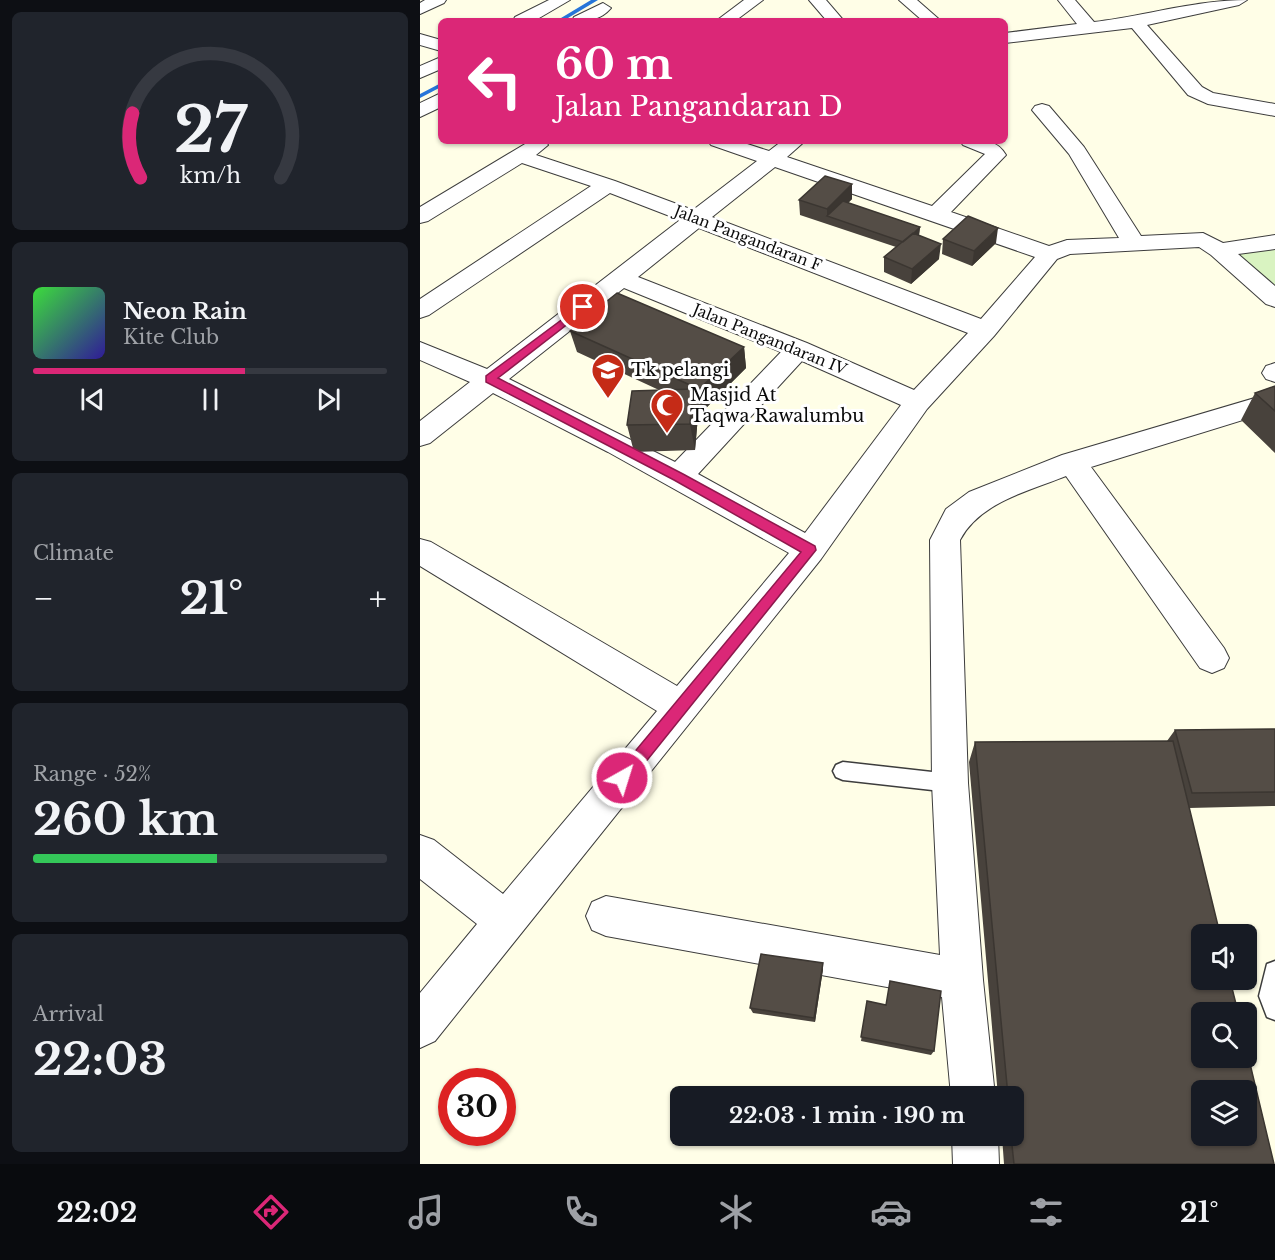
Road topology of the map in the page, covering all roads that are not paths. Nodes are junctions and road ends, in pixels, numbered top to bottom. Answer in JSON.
{"nodes":[{"id":1,"x":438,"y":0,"type":"edge"},
{"id":2,"x":562,"y":0,"type":"edge"},
{"id":3,"x":755,"y":0,"type":"edge"},
{"id":4,"x":817,"y":0,"type":"edge"},
{"id":5,"x":907,"y":0,"type":"edge"},
{"id":6,"x":1066,"y":0,"type":"edge"},
{"id":7,"x":1239,"y":0,"type":"edge"},
{"id":8,"x":603,"y":8,"type":"dead end"},
{"id":9,"x":420,"y":9,"type":"edge"},
{"id":10,"x":1142,"y":15,"type":"junction"},
{"id":11,"x":527,"y":18,"type":"edge"},
{"id":12,"x":585,"y":18,"type":"edge"},
{"id":13,"x":728,"y":18,"type":"edge"},
{"id":14,"x":833,"y":18,"type":"edge"},
{"id":15,"x":929,"y":18,"type":"edge"},
{"id":16,"x":1088,"y":26,"type":"junction"},
{"id":17,"x":1008,"y":38,"type":"edge"},
{"id":18,"x":420,"y":39,"type":"edge"},
{"id":19,"x":438,"y":45,"type":"edge"},
{"id":20,"x":438,"y":64,"type":"edge"},
{"id":21,"x":420,"y":73,"type":"edge"},
{"id":22,"x":438,"y":101,"type":"edge"},
{"id":23,"x":1042,"y":110,"type":"dead end"},
{"id":24,"x":1275,"y":110,"type":"edge"},
{"id":25,"x":420,"y":111,"type":"edge"},
{"id":26,"x":539,"y":144,"type":"edge"},
{"id":27,"x":727,"y":144,"type":"edge"},
{"id":28,"x":792,"y":144,"type":"edge"},
{"id":29,"x":980,"y":144,"type":"edge"},
{"id":30,"x":520,"y":156,"type":"junction"},
{"id":31,"x":773,"y":160,"type":"junction"},
{"id":32,"x":608,"y":185,"type":"junction"},
{"id":33,"x":422,"y":213,"type":"edge"},
{"id":34,"x":936,"y":214,"type":"junction"},
{"id":35,"x":696,"y":218,"type":"junction"},
{"id":36,"x":1275,"y":242,"type":"edge"},
{"id":37,"x":1134,"y":243,"type":"junction"},
{"id":38,"x":1219,"y":250,"type":"junction"},
{"id":39,"x":1049,"y":254,"type":"junction"},
{"id":40,"x":620,"y":278,"type":"junction"},
{"id":41,"x":1275,"y":299,"type":"edge"},
{"id":42,"x":420,"y":310,"type":"edge"},
{"id":43,"x":979,"y":328,"type":"junction"},
{"id":44,"x":798,"y":349,"type":"junction"},
{"id":45,"x":420,"y":350,"type":"edge"},
{"id":46,"x":490,"y":379,"type":"junction"},
{"id":47,"x":1275,"y":401,"type":"edge"},
{"id":48,"x":918,"y":402,"type":"junction"},
{"id":49,"x":420,"y":436,"type":"edge"},
{"id":50,"x":1072,"y":462,"type":"junction"},
{"id":51,"x":678,"y":477,"type":"junction"},
{"id":52,"x":810,"y":550,"type":"junction"},
{"id":53,"x":420,"y":551,"type":"edge"},
{"id":54,"x":1212,"y":658,"type":"dead end"},
{"id":55,"x":680,"y":706,"type":"junction"},
{"id":56,"x":843,"y":771,"type":"dead end"},
{"id":57,"x":950,"y":783,"type":"junction"},
{"id":58,"x":420,"y":854,"type":"edge"},
{"id":59,"x":606,"y":916,"type":"dead end"},
{"id":60,"x":507,"y":922,"type":"junction"},
{"id":61,"x":1275,"y":972,"type":"edge"},
{"id":62,"x":962,"y":980,"type":"junction"},
{"id":63,"x":1275,"y":1009,"type":"edge"},
{"id":64,"x":420,"y":1026,"type":"edge"},
{"id":65,"x":972,"y":1086,"type":"edge"},
{"id":66,"x":975,"y":1146,"type":"edge"},
{"id":67,"x":976,"y":1164,"type":"edge"}],
"edges":[{"from":1,"to":9,"type":"street"},
{"from":2,"to":11,"type":"street"},
{"from":3,"to":13,"type":"street"},
{"from":4,"to":14,"type":"street"},
{"from":5,"to":15,"type":"street"},
{"from":6,"to":16,"type":"street"},
{"from":7,"to":10,"type":"street"},
{"from":8,"to":12,"type":"street"},
{"from":10,"to":16,"type":"street"},
{"from":10,"to":24,"type":"street"},
{"from":16,"to":17,"type":"street"},
{"from":18,"to":19,"type":"street"},
{"from":20,"to":21,"type":"street"},
{"from":22,"to":25,"type":"street"},
{"from":23,"to":37,"type":"street"},
{"from":26,"to":30,"type":"street"},
{"from":27,"to":31,"type":"street"},
{"from":28,"to":31,"type":"street"},
{"from":29,"to":34,"type":"street"},
{"from":30,"to":32,"type":"street","name":"Jalan Pangandaran F"},
{"from":30,"to":33,"type":"street"},
{"from":31,"to":34,"type":"street"},
{"from":31,"to":35,"type":"street"},
{"from":32,"to":35,"type":"street","name":"Jalan Pangandaran F"},
{"from":32,"to":42,"type":"street"},
{"from":34,"to":39,"type":"street"},
{"from":35,"to":40,"type":"street"},
{"from":35,"to":43,"type":"street","name":"Jalan Pangandaran F"},
{"from":36,"to":38,"type":"street"},
{"from":37,"to":38,"type":"street"},
{"from":37,"to":39,"type":"street"},
{"from":38,"to":41,"type":"street"},
{"from":39,"to":43,"type":"street"},
{"from":40,"to":44,"type":"street","name":"Jalan Pangandaran IV"},
{"from":40,"to":46,"type":"street"},
{"from":43,"to":48,"type":"street"},
{"from":44,"to":48,"type":"street","name":"Jalan Pangandaran IV"},
{"from":44,"to":51,"type":"street"},
{"from":45,"to":46,"type":"street"},
{"from":46,"to":49,"type":"street"},
{"from":46,"to":51,"type":"street"},
{"from":47,"to":50,"type":"street"},
{"from":48,"to":52,"type":"street"},
{"from":50,"to":54,"type":"street"},
{"from":50,"to":57,"type":"street"},
{"from":51,"to":52,"type":"street"},
{"from":52,"to":55,"type":"street"},
{"from":53,"to":55,"type":"street"},
{"from":55,"to":60,"type":"street"},
{"from":56,"to":57,"type":"lane"},
{"from":57,"to":62,"type":"street"},
{"from":58,"to":60,"type":"street"},
{"from":59,"to":62,"type":"street"},
{"from":60,"to":64,"type":"street"},
{"from":61,"to":63,"type":"lane"},
{"from":62,"to":65,"type":"street"},
{"from":66,"to":67,"type":"street"}]}
